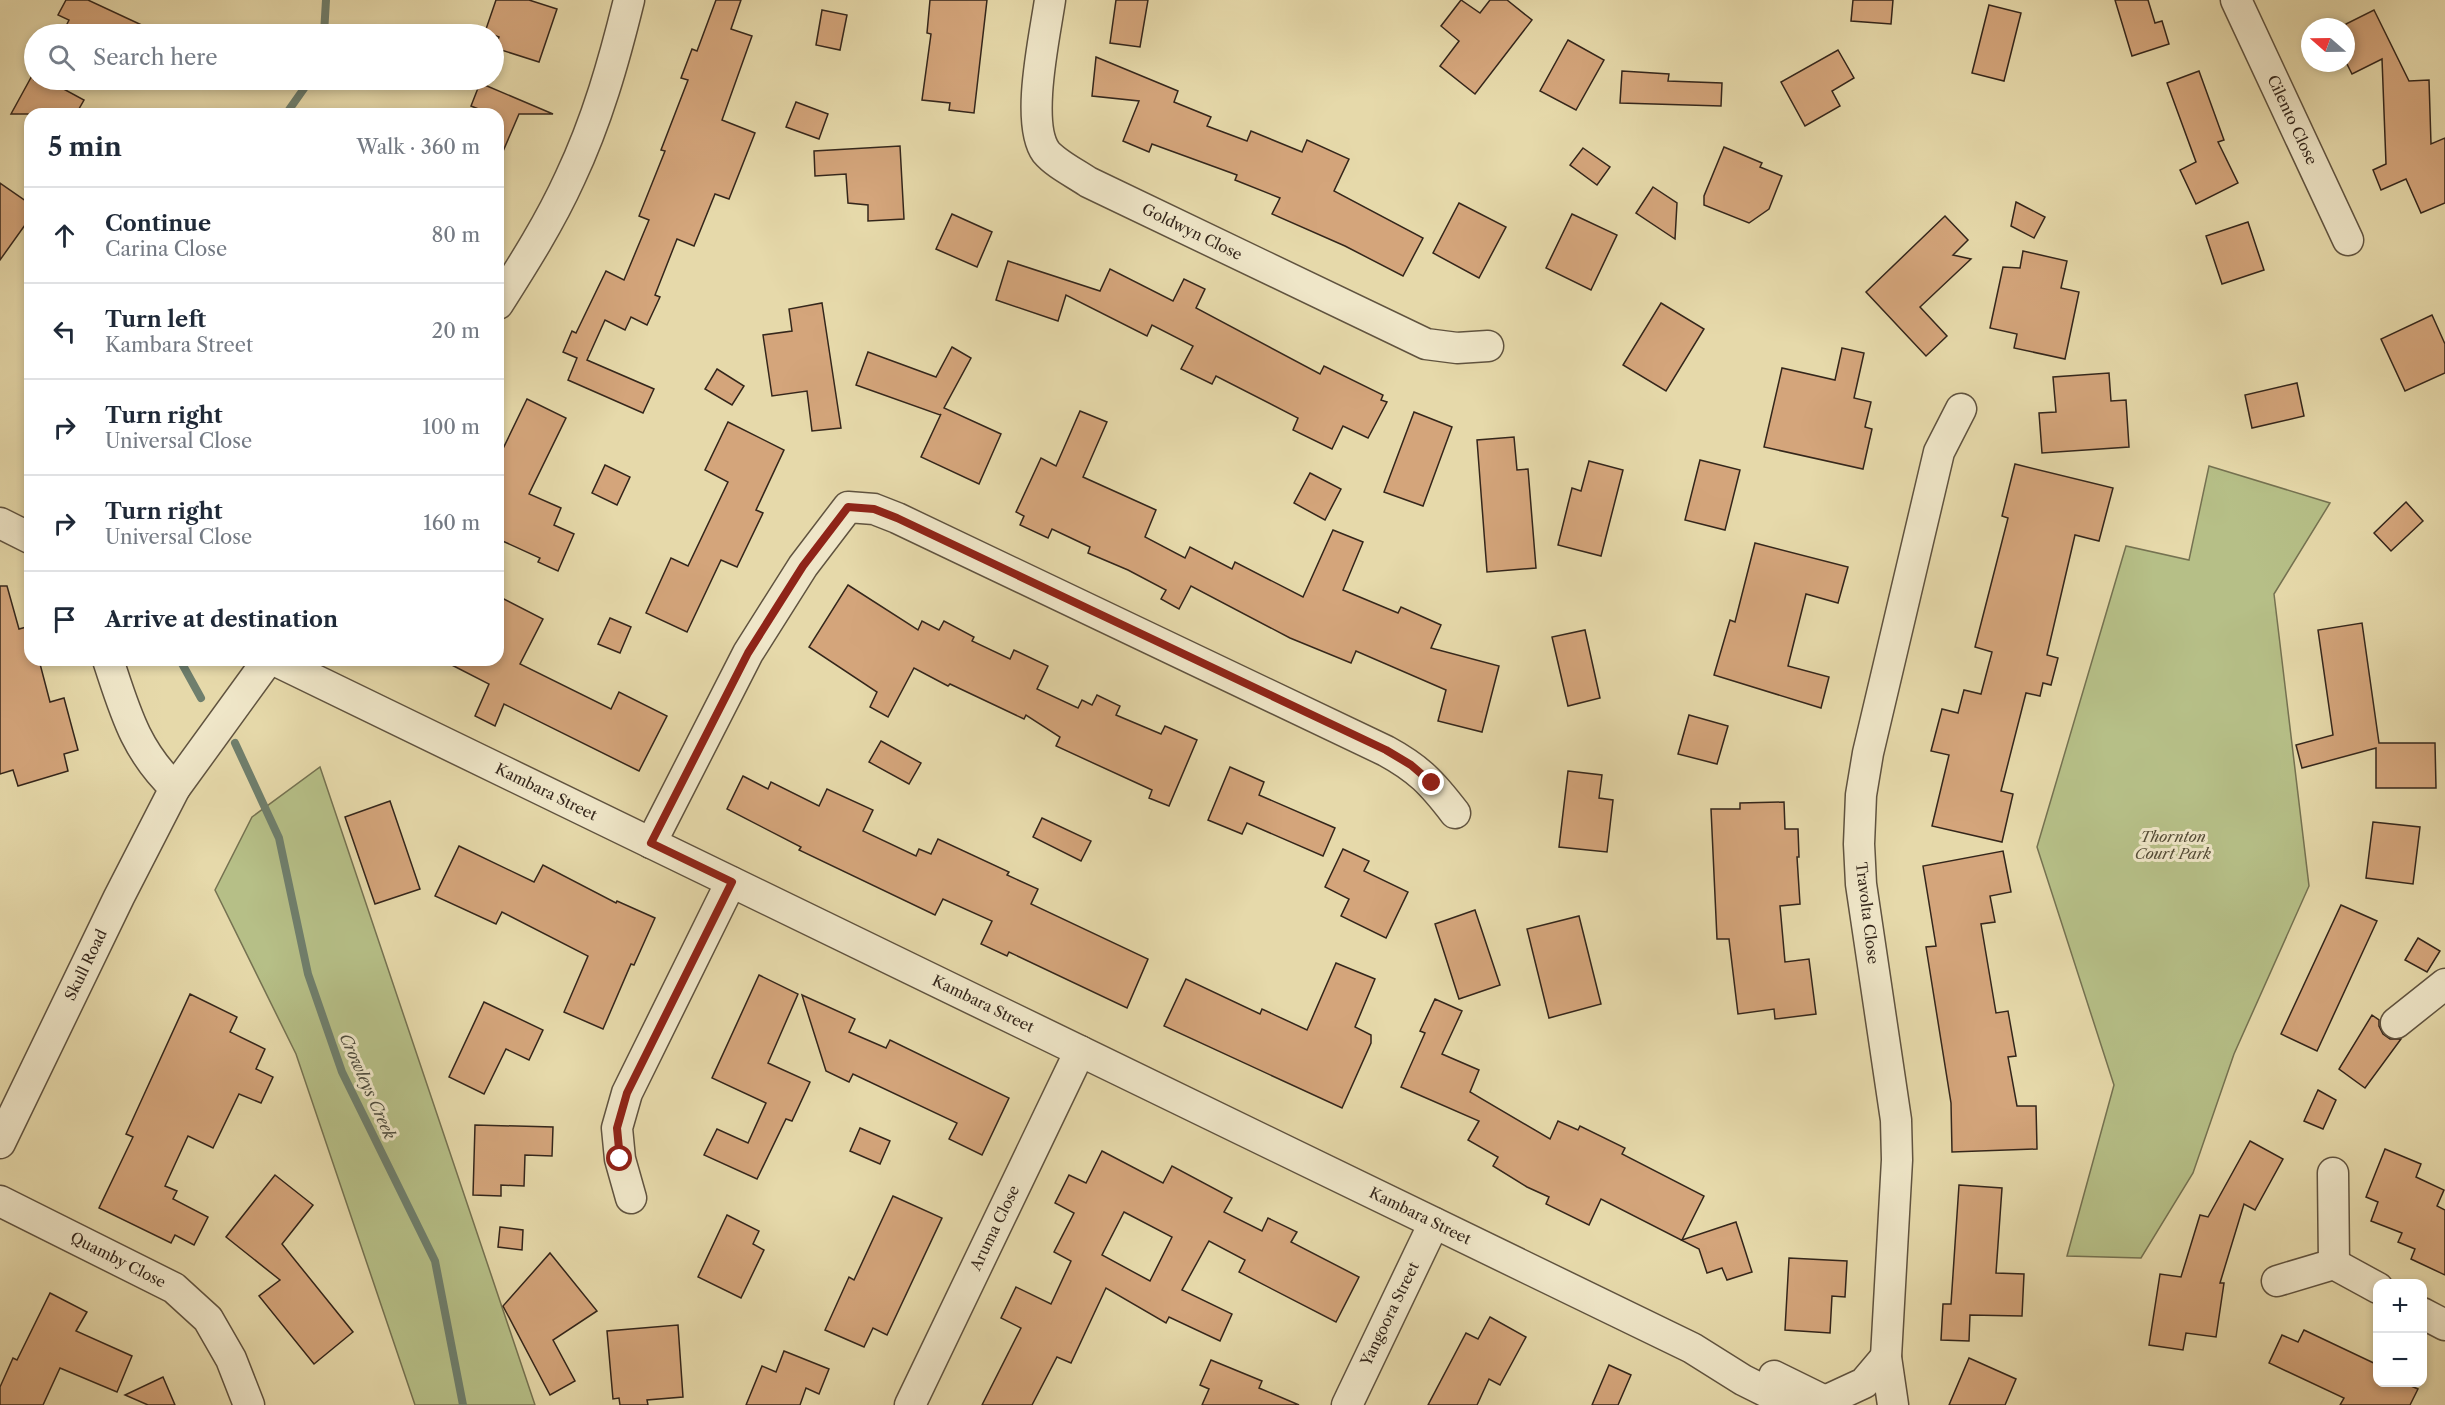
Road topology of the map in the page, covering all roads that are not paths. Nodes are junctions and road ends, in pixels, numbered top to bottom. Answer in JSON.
{"nodes":[{"id":1,"x":629,"y":0,"type":"edge"},
{"id":2,"x":1050,"y":0,"type":"edge"},
{"id":3,"x":2236,"y":0,"type":"edge"},
{"id":4,"x":2348,"y":240,"type":"dead end"},
{"id":5,"x":504,"y":294,"type":"edge"},
{"id":6,"x":1488,"y":346,"type":"dead end"},
{"id":7,"x":1961,"y":409,"type":"dead end"},
{"id":8,"x":0,"y":523,"type":"edge"},
{"id":9,"x":24,"y":535,"type":"edge"},
{"id":10,"x":110,"y":666,"type":"edge"},
{"id":11,"x":264,"y":666,"type":"edge"},
{"id":12,"x":286,"y":666,"type":"edge"},
{"id":13,"x":175,"y":788,"type":"junction"},
{"id":14,"x":1455,"y":813,"type":"dead end"},
{"id":15,"x":651,"y":843,"type":"junction"},
{"id":16,"x":732,"y":882,"type":"junction"},
{"id":17,"x":2445,"y":984,"type":"edge"},
{"id":18,"x":2396,"y":1023,"type":"dead end"},
{"id":19,"x":1080,"y":1051,"type":"junction"},
{"id":20,"x":6,"y":1113,"type":"edge"},
{"id":21,"x":0,"y":1143,"type":"edge"},
{"id":22,"x":2333,"y":1173,"type":"dead end"},
{"id":23,"x":631,"y":1198,"type":"dead end"},
{"id":24,"x":0,"y":1201,"type":"edge"},
{"id":25,"x":1434,"y":1223,"type":"junction"},
{"id":26,"x":2334,"y":1264,"type":"junction"},
{"id":27,"x":2277,"y":1281,"type":"dead end"},
{"id":28,"x":2373,"y":1285,"type":"edge"},
{"id":29,"x":2427,"y":1316,"type":"edge"},
{"id":30,"x":2445,"y":1325,"type":"edge"},
{"id":31,"x":1692,"y":1348,"type":"junction"},
{"id":32,"x":1886,"y":1357,"type":"junction"},
{"id":33,"x":1829,"y":1403,"type":"edge"},
{"id":34,"x":249,"y":1405,"type":"edge"},
{"id":35,"x":910,"y":1405,"type":"edge"},
{"id":36,"x":1347,"y":1405,"type":"edge"},
{"id":37,"x":1793,"y":1405,"type":"edge"},
{"id":38,"x":1893,"y":1405,"type":"edge"}],
"edges":[{"from":1,"to":5,"type":"street"},
{"from":2,"to":6,"type":"street","name":"Goldwyn Close"},
{"from":3,"to":4,"type":"street","name":"Cilento Close"},
{"from":7,"to":32,"type":"street","name":"Travolta Close"},
{"from":8,"to":9,"type":"street"},
{"from":10,"to":13,"type":"street"},
{"from":11,"to":13,"type":"street","name":"Skull Road"},
{"from":12,"to":15,"type":"street","name":"Kambara Street"},
{"from":13,"to":20,"type":"street","name":"Skull Road"},
{"from":14,"to":15,"type":"street"},
{"from":15,"to":16,"type":"street","name":"Kambara Street"},
{"from":16,"to":19,"type":"street","name":"Kambara Street"},
{"from":16,"to":23,"type":"street"},
{"from":17,"to":18,"type":"street"},
{"from":19,"to":25,"type":"street","name":"Kambara Street"},
{"from":19,"to":35,"type":"street","name":"Aruma Close"},
{"from":20,"to":21,"type":"street","name":"Skull Road"},
{"from":22,"to":26,"type":"street"},
{"from":24,"to":34,"type":"street","name":"Quamby Close"},
{"from":25,"to":31,"type":"street","name":"Kambara Street"},
{"from":25,"to":36,"type":"street","name":"Yangoora Street"},
{"from":26,"to":27,"type":"street"},
{"from":26,"to":28,"type":"street"},
{"from":29,"to":30,"type":"street"},
{"from":31,"to":33,"type":"street","name":"Kambara Street"},
{"from":31,"to":37,"type":"street","name":"Kambara Street"},
{"from":32,"to":33,"type":"street"},
{"from":32,"to":38,"type":"street","name":"Travolta Close"}]}
